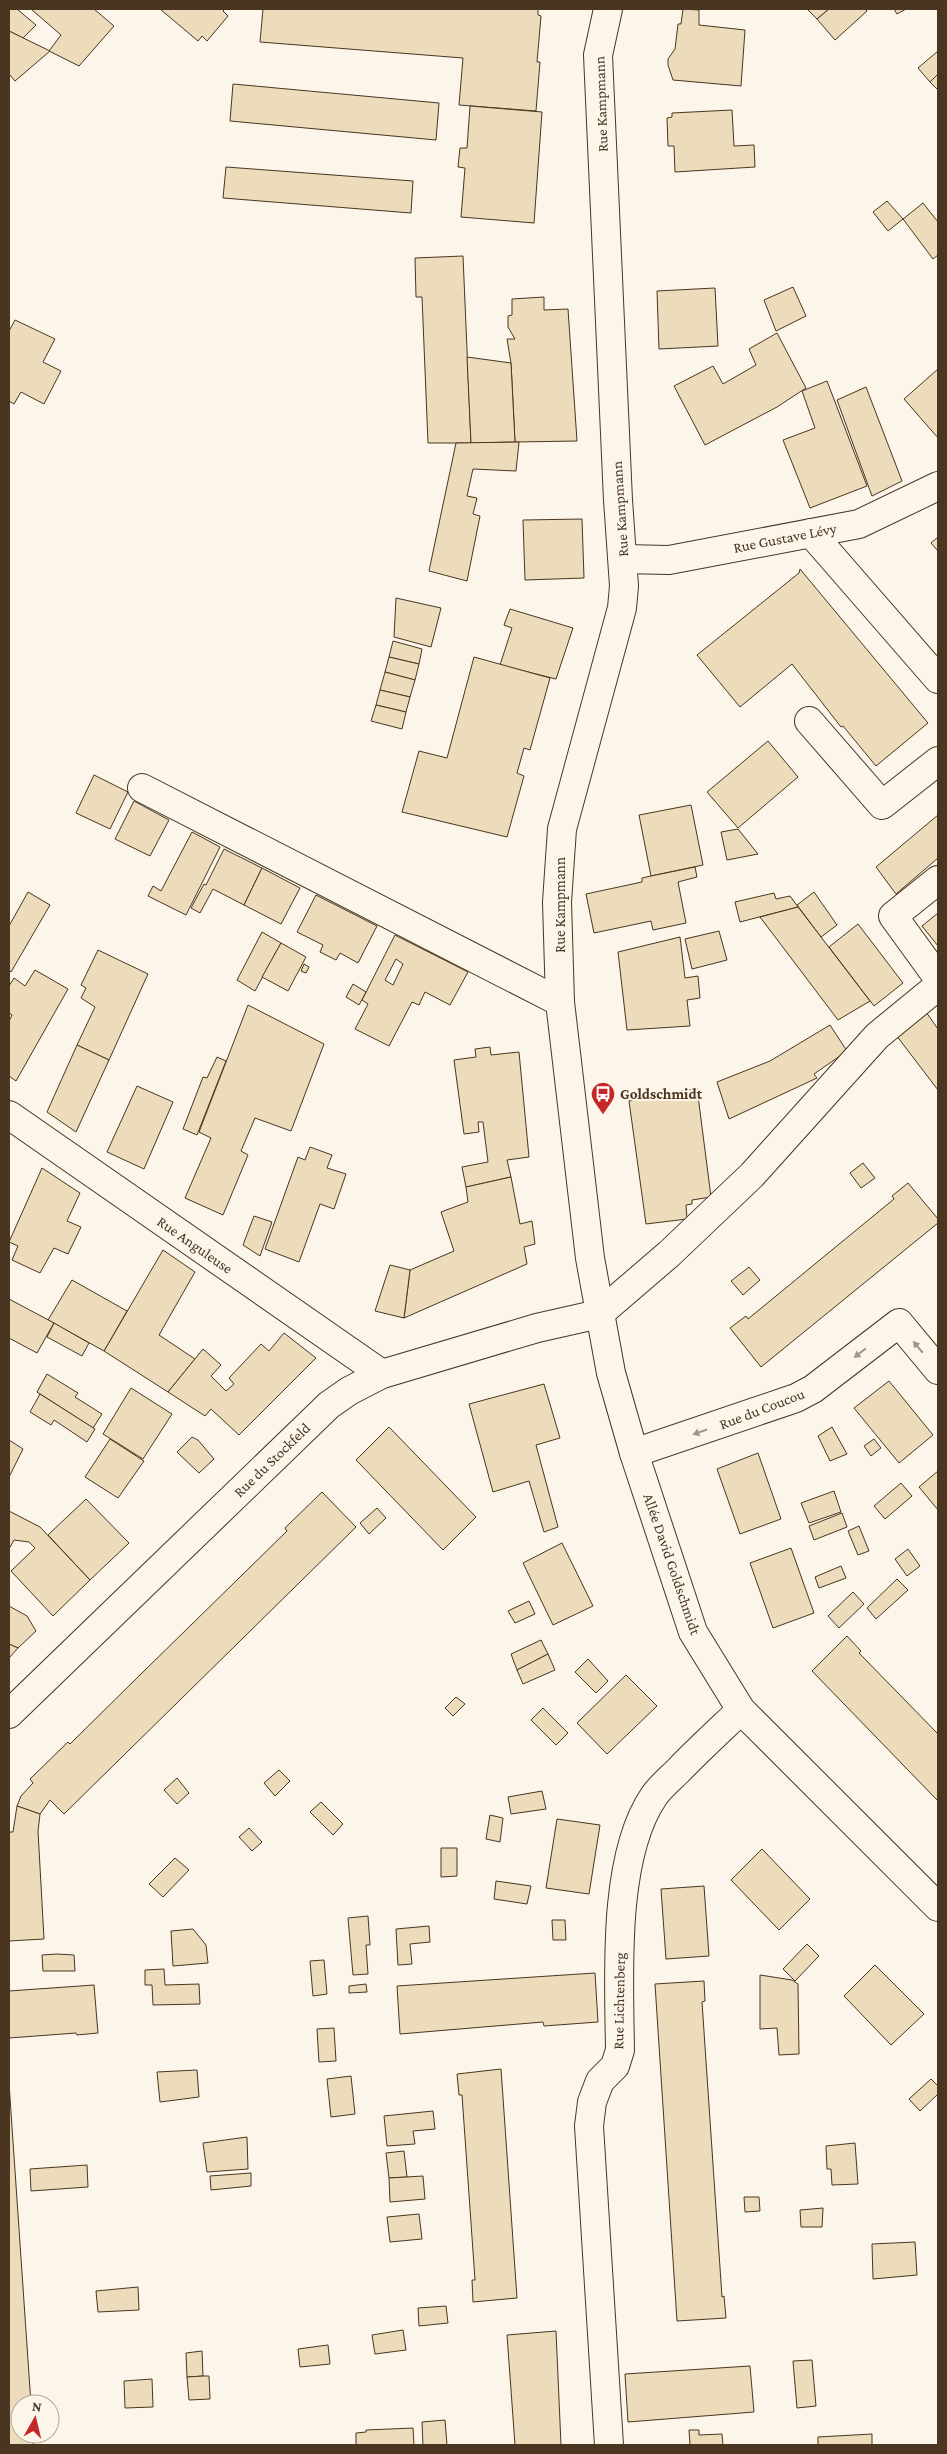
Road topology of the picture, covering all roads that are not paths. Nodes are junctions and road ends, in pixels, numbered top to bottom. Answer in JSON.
{"nodes":[{"id":1,"x":608,"y":9,"type":"edge"},
{"id":2,"x":938,"y":486,"type":"edge"},
{"id":3,"x":811,"y":533,"type":"junction"},
{"id":4,"x":623,"y":559,"type":"junction"},
{"id":5,"x":938,"y":679,"type":"edge"},
{"id":6,"x":809,"y":721,"type":"dead end"},
{"id":7,"x":938,"y":761,"type":"edge"},
{"id":8,"x":142,"y":788,"type":"dead end"},
{"id":9,"x":938,"y":880,"type":"edge"},
{"id":10,"x":938,"y":978,"type":"edge"},
{"id":11,"x":938,"y":986,"type":"edge"},
{"id":12,"x":560,"y":1002,"type":"junction"},
{"id":13,"x":9,"y":1115,"type":"edge"},
{"id":14,"x":599,"y":1314,"type":"junction"},
{"id":15,"x":938,"y":1370,"type":"edge"},
{"id":16,"x":382,"y":1374,"type":"junction"},
{"id":17,"x":634,"y":1453,"type":"junction"},
{"id":18,"x":741,"y":1710,"type":"junction"},
{"id":19,"x":9,"y":1714,"type":"edge"},
{"id":20,"x":938,"y":1907,"type":"edge"},
{"id":21,"x":609,"y":2445,"type":"edge"}],
"edges":[{"from":1,"to":4,"type":"street","name":"Rue Kampmann"},
{"from":2,"to":3,"type":"street","name":"Rue Gustave Lévy"},
{"from":3,"to":4,"type":"street","name":"Rue Gustave Lévy"},
{"from":3,"to":5,"type":"street"},
{"from":4,"to":12,"type":"street","name":"Rue Kampmann"},
{"from":6,"to":7,"type":"street"},
{"from":8,"to":12,"type":"street"},
{"from":9,"to":10,"type":"street"},
{"from":11,"to":14,"type":"street"},
{"from":12,"to":14,"type":"street","name":"Rue Kampmann"},
{"from":13,"to":16,"type":"street","name":"Rue Anguleuse"},
{"from":14,"to":16,"type":"street","name":"Rue du Stockfeld"},
{"from":14,"to":17,"type":"street","name":"Allée David Goldschmidt"},
{"from":15,"to":17,"type":"street","name":"Rue du Coucou","one_way":true},
{"from":16,"to":19,"type":"street","name":"Rue du Stockfeld"},
{"from":17,"to":18,"type":"street","name":"Allée David Goldschmidt"},
{"from":18,"to":20,"type":"street","name":"Allée David Goldschmidt"},
{"from":18,"to":21,"type":"street","name":"Rue Lichtenberg"}]}
